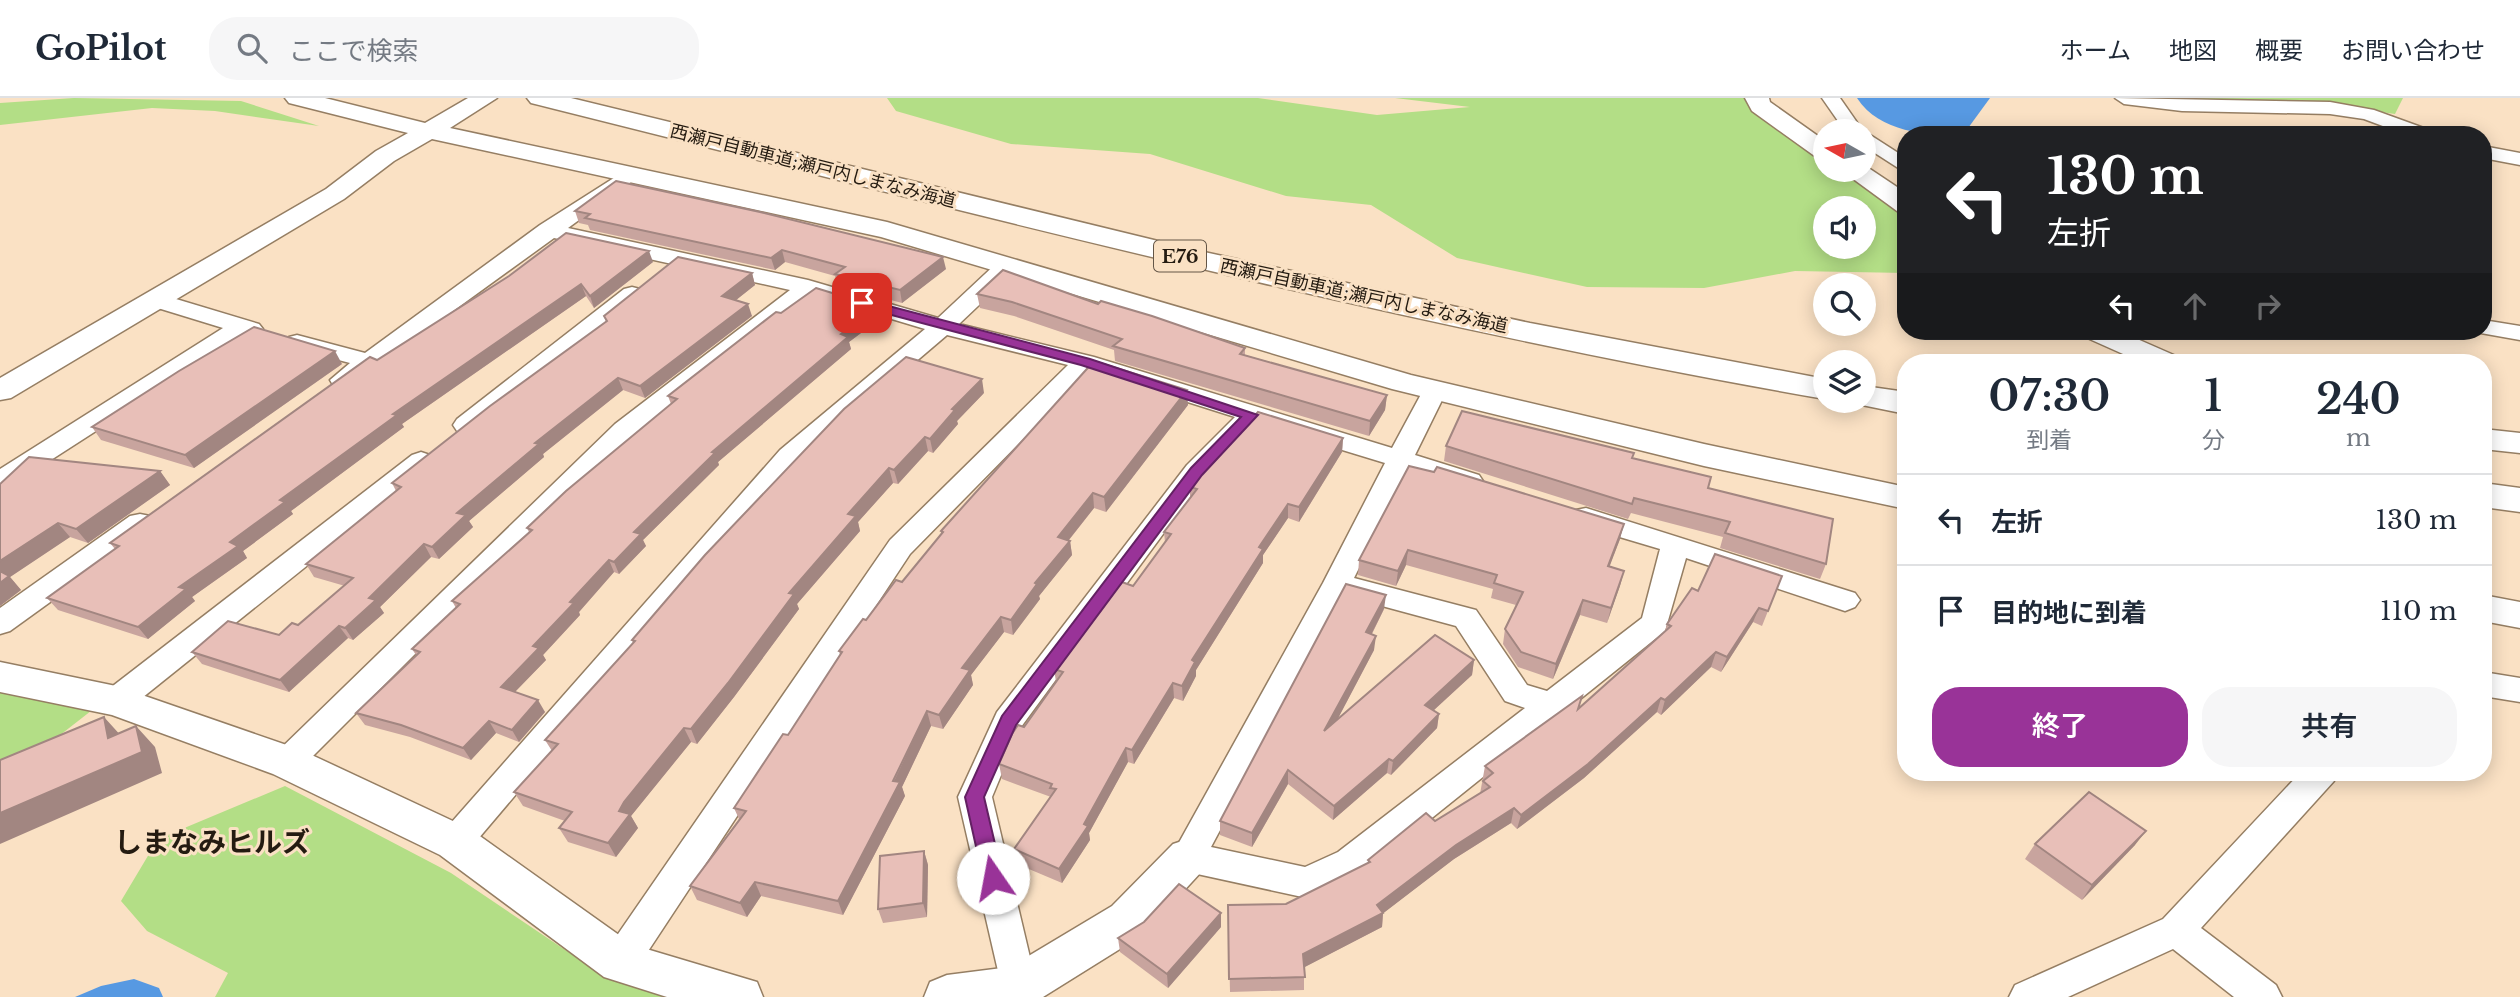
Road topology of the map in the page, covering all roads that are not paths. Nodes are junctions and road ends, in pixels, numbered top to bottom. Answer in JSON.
{"nodes":[{"id":1,"x":298,"y":98,"type":"edge"},
{"id":2,"x":485,"y":98,"type":"edge"},
{"id":3,"x":540,"y":98,"type":"edge"},
{"id":4,"x":1757,"y":98,"type":"edge"},
{"id":5,"x":1831,"y":98,"type":"edge"},
{"id":6,"x":2124,"y":98,"type":"edge"},
{"id":7,"x":1846,"y":119,"type":"edge"},
{"id":8,"x":2399,"y":126,"type":"edge"},
{"id":9,"x":429,"y":131,"type":"junction"},
{"id":10,"x":1813,"y":144,"type":"edge"},
{"id":11,"x":1876,"y":146,"type":"edge"},
{"id":12,"x":2492,"y":154,"type":"edge"},
{"id":13,"x":2520,"y":159,"type":"edge"},
{"id":14,"x":1897,"y":161,"type":"edge"},
{"id":15,"x":628,"y":175,"type":"junction"},
{"id":16,"x":1876,"y":178,"type":"edge"},
{"id":17,"x":1894,"y":184,"type":"edge"},
{"id":18,"x":548,"y":230,"type":"junction"},
{"id":19,"x":678,"y":257,"type":"junction"},
{"id":20,"x":1008,"y":265,"type":"junction"},
{"id":21,"x":808,"y":287,"type":"junction"},
{"id":22,"x":156,"y":300,"type":"junction"},
{"id":23,"x":242,"y":327,"type":"junction"},
{"id":24,"x":942,"y":327,"type":"junction"},
{"id":25,"x":2492,"y":329,"type":"edge"},
{"id":26,"x":2520,"y":334,"type":"edge"},
{"id":27,"x":2115,"y":340,"type":"edge"},
{"id":28,"x":2147,"y":354,"type":"edge"},
{"id":29,"x":369,"y":361,"type":"junction"},
{"id":30,"x":1085,"y":362,"type":"junction"},
{"id":31,"x":1813,"y":387,"type":"edge"},
{"id":32,"x":1435,"y":390,"type":"junction"},
{"id":33,"x":0,"y":391,"type":"edge"},
{"id":34,"x":324,"y":393,"type":"edge"},
{"id":35,"x":1876,"y":398,"type":"edge"},
{"id":36,"x":1897,"y":402,"type":"edge"},
{"id":37,"x":1251,"y":415,"type":"junction"},
{"id":38,"x":2492,"y":440,"type":"edge"},
{"id":39,"x":2520,"y":443,"type":"edge"},
{"id":40,"x":1401,"y":460,"type":"junction"},
{"id":41,"x":0,"y":481,"type":"edge"},
{"id":42,"x":1492,"y":488,"type":"edge"},
{"id":43,"x":1897,"y":496,"type":"edge"},
{"id":44,"x":2492,"y":496,"type":"edge"},
{"id":45,"x":2520,"y":500,"type":"edge"},
{"id":46,"x":1558,"y":508,"type":"edge"},
{"id":47,"x":156,"y":512,"type":"edge"},
{"id":48,"x":1675,"y":544,"type":"junction"},
{"id":49,"x":1337,"y":583,"type":"junction"},
{"id":50,"x":1845,"y":600,"type":"dead end"},
{"id":51,"x":2492,"y":610,"type":"edge"},
{"id":52,"x":2520,"y":615,"type":"edge"},
{"id":53,"x":0,"y":623,"type":"edge"},
{"id":54,"x":0,"y":677,"type":"edge"},
{"id":55,"x":2492,"y":685,"type":"edge"},
{"id":56,"x":2520,"y":690,"type":"edge"},
{"id":57,"x":116,"y":701,"type":"junction"},
{"id":58,"x":1550,"y":704,"type":"junction"},
{"id":59,"x":287,"y":762,"type":"junction"},
{"id":60,"x":2313,"y":781,"type":"edge"},
{"id":61,"x":455,"y":842,"type":"junction"},
{"id":62,"x":1188,"y":857,"type":"junction"},
{"id":63,"x":2176,"y":930,"type":"junction"},
{"id":64,"x":620,"y":962,"type":"junction"},
{"id":65,"x":1018,"y":987,"type":"junction"},
{"id":66,"x":740,"y":997,"type":"edge"},
{"id":67,"x":947,"y":997,"type":"edge"},
{"id":68,"x":2028,"y":997,"type":"edge"},
{"id":69,"x":2263,"y":997,"type":"edge"}],
"edges":[{"from":1,"to":9,"type":"street"},
{"from":2,"to":9,"type":"street"},
{"from":3,"to":31,"type":"highway","name":"西瀬戸自動車道;瀬戸内しまなみ海道","number":"E76"},
{"from":4,"to":10,"type":"street"},
{"from":5,"to":7,"type":"street"},
{"from":6,"to":8,"type":"street"},
{"from":9,"to":15,"type":"street"},
{"from":9,"to":22,"type":"street"},
{"from":11,"to":14,"type":"street"},
{"from":12,"to":13,"type":"street"},
{"from":15,"to":18,"type":"street"},
{"from":15,"to":20,"type":"street"},
{"from":16,"to":17,"type":"street"},
{"from":18,"to":19,"type":"street"},
{"from":18,"to":29,"type":"street"},
{"from":19,"to":21,"type":"street"},
{"from":19,"to":57,"type":"street"},
{"from":20,"to":24,"type":"street"},
{"from":20,"to":32,"type":"street"},
{"from":21,"to":24,"type":"street"},
{"from":21,"to":59,"type":"street"},
{"from":22,"to":23,"type":"street"},
{"from":22,"to":33,"type":"street"},
{"from":23,"to":29,"type":"street"},
{"from":23,"to":41,"type":"street"},
{"from":24,"to":30,"type":"street"},
{"from":24,"to":61,"type":"street"},
{"from":25,"to":26,"type":"street"},
{"from":27,"to":28,"type":"street"},
{"from":29,"to":34,"type":"street"},
{"from":30,"to":37,"type":"street"},
{"from":30,"to":64,"type":"street"},
{"from":32,"to":40,"type":"street"},
{"from":32,"to":43,"type":"street"},
{"from":35,"to":36,"type":"highway"},
{"from":37,"to":40,"type":"street"},
{"from":37,"to":65,"type":"street"},
{"from":38,"to":39,"type":"street"},
{"from":40,"to":42,"type":"street"},
{"from":40,"to":49,"type":"street"},
{"from":44,"to":45,"type":"highway"},
{"from":46,"to":48,"type":"street"},
{"from":47,"to":53,"type":"street"},
{"from":48,"to":50,"type":"street"},
{"from":48,"to":58,"type":"street"},
{"from":49,"to":58,"type":"street"},
{"from":49,"to":62,"type":"street"},
{"from":51,"to":52,"type":"street"},
{"from":54,"to":57,"type":"street"},
{"from":55,"to":56,"type":"street"},
{"from":57,"to":59,"type":"street"},
{"from":58,"to":62,"type":"street"},
{"from":59,"to":61,"type":"street"},
{"from":60,"to":63,"type":"street"},
{"from":61,"to":64,"type":"street"},
{"from":62,"to":65,"type":"street"},
{"from":63,"to":68,"type":"street"},
{"from":63,"to":69,"type":"street"},
{"from":64,"to":66,"type":"street"},
{"from":65,"to":67,"type":"street"}]}
